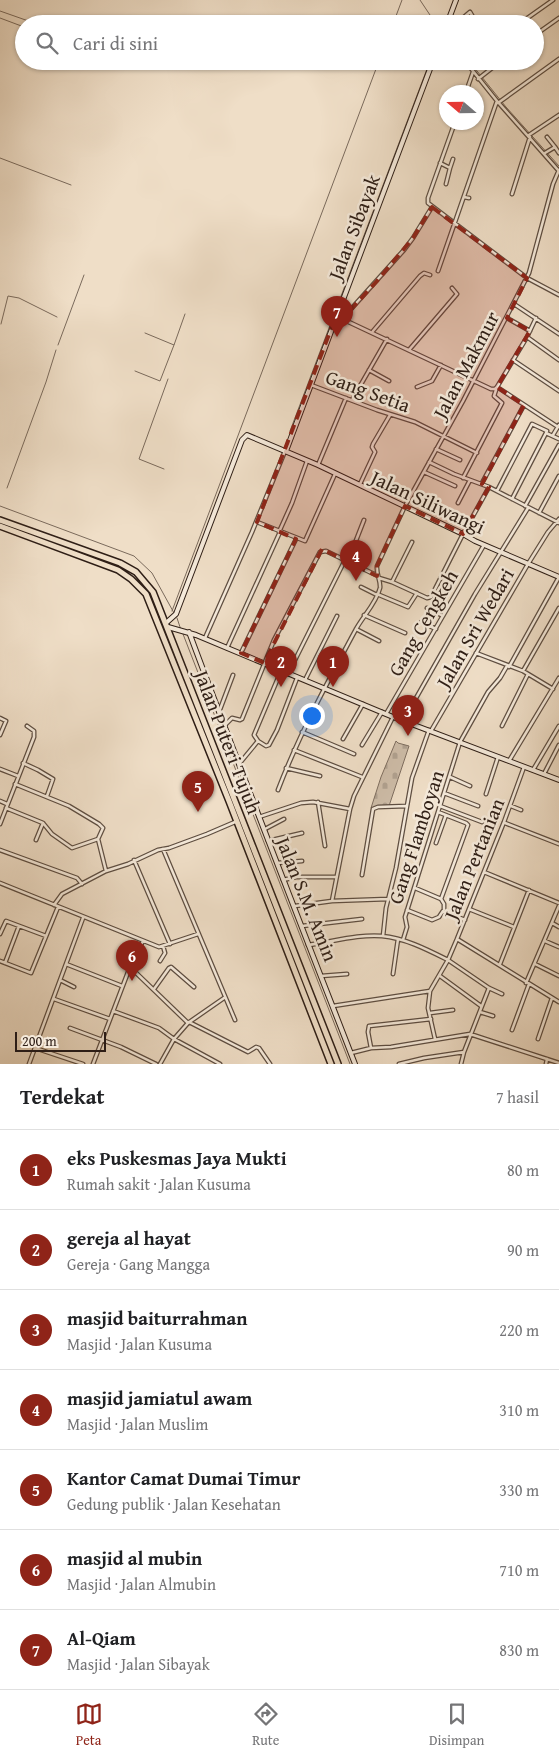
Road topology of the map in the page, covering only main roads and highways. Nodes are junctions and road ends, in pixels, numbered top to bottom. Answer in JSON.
{"nodes":[{"id":1,"x":0,"y":520,"type":"edge"},
{"id":2,"x":0,"y":526,"type":"edge"},
{"id":3,"x":37,"y":536,"type":"junction"},
{"id":4,"x":286,"y":941,"type":"junction"},
{"id":5,"x":331,"y":1064,"type":"edge"},
{"id":6,"x":338,"y":1064,"type":"edge"}],
"edges":[{"from":1,"to":3,"type":"highway","name":"Jalan Puteri Tujuh"},
{"from":2,"to":3,"type":"highway","name":"Jalan Puteri Tujuh"},
{"from":3,"to":4,"type":"highway","name":"Jalan Puteri Tujuh"},
{"from":3,"to":4,"type":"highway","name":"Jalan Puteri Tujuh"},
{"from":4,"to":5,"type":"highway","name":"Jalan Puteri Tujuh"},
{"from":4,"to":6,"type":"highway","name":"Jalan Puteri Tujuh"}]}
